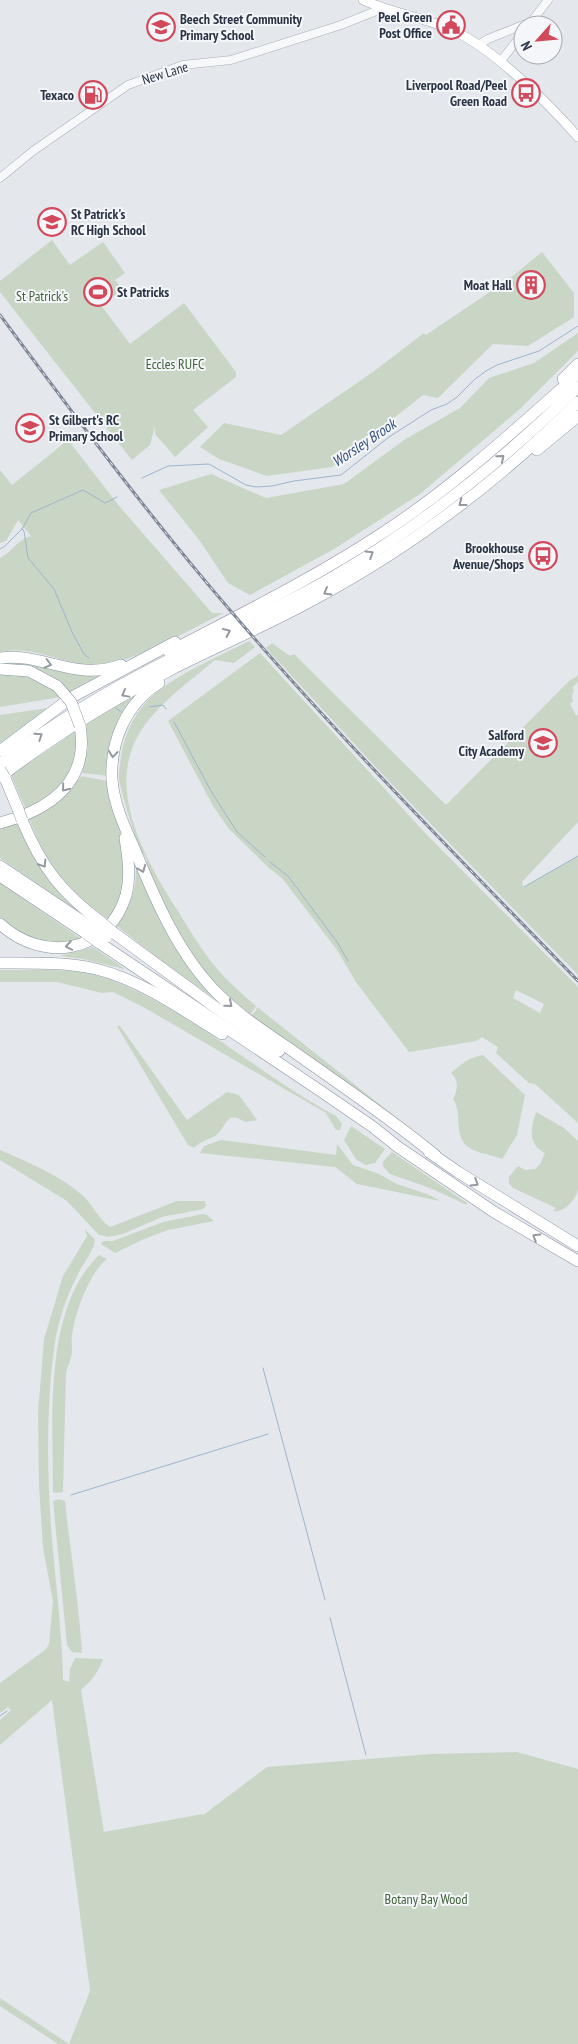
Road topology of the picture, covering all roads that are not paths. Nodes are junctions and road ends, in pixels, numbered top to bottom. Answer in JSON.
{"nodes":[{"id":1,"x":362,"y":0,"type":"edge"},
{"id":2,"x":548,"y":0,"type":"edge"},
{"id":3,"x":381,"y":9,"type":"junction"},
{"id":4,"x":534,"y":15,"type":"edge"},
{"id":5,"x":362,"y":18,"type":"junction"},
{"id":6,"x":513,"y":29,"type":"edge"},
{"id":7,"x":504,"y":33,"type":"junction"},
{"id":8,"x":513,"y":43,"type":"edge"},
{"id":9,"x":478,"y":45,"type":"junction"},
{"id":10,"x":513,"y":46,"type":"edge"},
{"id":11,"x":500,"y":62,"type":"junction"},
{"id":12,"x":578,"y":137,"type":"edge"},
{"id":13,"x":0,"y":178,"type":"edge"},
{"id":14,"x":578,"y":364,"type":"edge"},
{"id":15,"x":578,"y":374,"type":"edge"},
{"id":16,"x":578,"y":387,"type":"edge"},
{"id":17,"x":578,"y":402,"type":"edge"},
{"id":18,"x":578,"y":416,"type":"edge"},
{"id":19,"x":521,"y":423,"type":"junction"},
{"id":20,"x":494,"y":478,"type":"junction"},
{"id":21,"x":278,"y":593,"type":"junction"},
{"id":22,"x":161,"y":650,"type":"junction"},
{"id":23,"x":200,"y":656,"type":"junction"},
{"id":24,"x":0,"y":658,"type":"edge"},
{"id":25,"x":0,"y":669,"type":"edge"},
{"id":26,"x":84,"y":706,"type":"junction"},
{"id":27,"x":0,"y":751,"type":"edge"},
{"id":28,"x":0,"y":764,"type":"edge"},
{"id":29,"x":2,"y":775,"type":"edge"},
{"id":30,"x":0,"y":823,"type":"edge"},
{"id":31,"x":123,"y":824,"type":"junction"},
{"id":32,"x":0,"y":866,"type":"edge"},
{"id":33,"x":0,"y":876,"type":"edge"},
{"id":34,"x":0,"y":924,"type":"edge"},
{"id":35,"x":94,"y":929,"type":"junction"},
{"id":36,"x":106,"y":937,"type":"junction"},
{"id":37,"x":0,"y":957,"type":"edge"},
{"id":38,"x":0,"y":963,"type":"edge"},
{"id":39,"x":232,"y":1032,"type":"junction"},
{"id":40,"x":398,"y":1147,"type":"junction"},
{"id":41,"x":435,"y":1155,"type":"junction"},
{"id":42,"x":578,"y":1246,"type":"edge"},
{"id":43,"x":578,"y":1261,"type":"edge"}],
"edges":[{"from":1,"to":3,"type":"main road"},
{"from":1,"to":5,"type":"street"},
{"from":2,"to":4,"type":"street"},
{"from":3,"to":5,"type":"street","name":"New Lane"},
{"from":3,"to":9,"type":"main road"},
{"from":5,"to":13,"type":"street","name":"New Lane"},
{"from":6,"to":7,"type":"street"},
{"from":7,"to":8,"type":"street"},
{"from":7,"to":9,"type":"street"},
{"from":9,"to":11,"type":"main road"},
{"from":10,"to":11,"type":"street"},
{"from":11,"to":12,"type":"main road"},
{"from":14,"to":19,"type":"highway"},
{"from":15,"to":19,"type":"highway"},
{"from":26,"to":16,"type":"highway","one_way":true},
{"from":17,"to":20,"type":"highway"},
{"from":18,"to":20,"type":"highway"},
{"from":19,"to":21,"type":"highway"},
{"from":20,"to":23,"type":"highway","one_way":true},
{"from":21,"to":22,"type":"highway"},
{"from":21,"to":26,"type":"highway"},
{"from":24,"to":22,"type":"highway","one_way":true},
{"from":22,"to":27,"type":"highway"},
{"from":23,"to":29,"type":"highway","one_way":true},
{"from":23,"to":31,"type":"highway","one_way":true},
{"from":25,"to":30,"type":"highway","one_way":true,"bridge":true},
{"from":28,"to":26,"type":"highway","one_way":true},
{"from":29,"to":35,"type":"highway","one_way":true},
{"from":31,"to":34,"type":"highway","one_way":true},
{"from":31,"to":41,"type":"highway","one_way":true},
{"from":32,"to":35,"type":"highway"},
{"from":33,"to":35,"type":"highway"},
{"from":35,"to":36,"type":"highway","bridge":true},
{"from":35,"to":36,"type":"highway","bridge":true},
{"from":36,"to":39,"type":"highway"},
{"from":36,"to":41,"type":"highway"},
{"from":37,"to":39,"type":"highway"},
{"from":38,"to":40,"type":"highway"},
{"from":39,"to":40,"type":"highway"},
{"from":43,"to":40,"type":"highway","one_way":true},
{"from":41,"to":42,"type":"highway","one_way":true}]}
